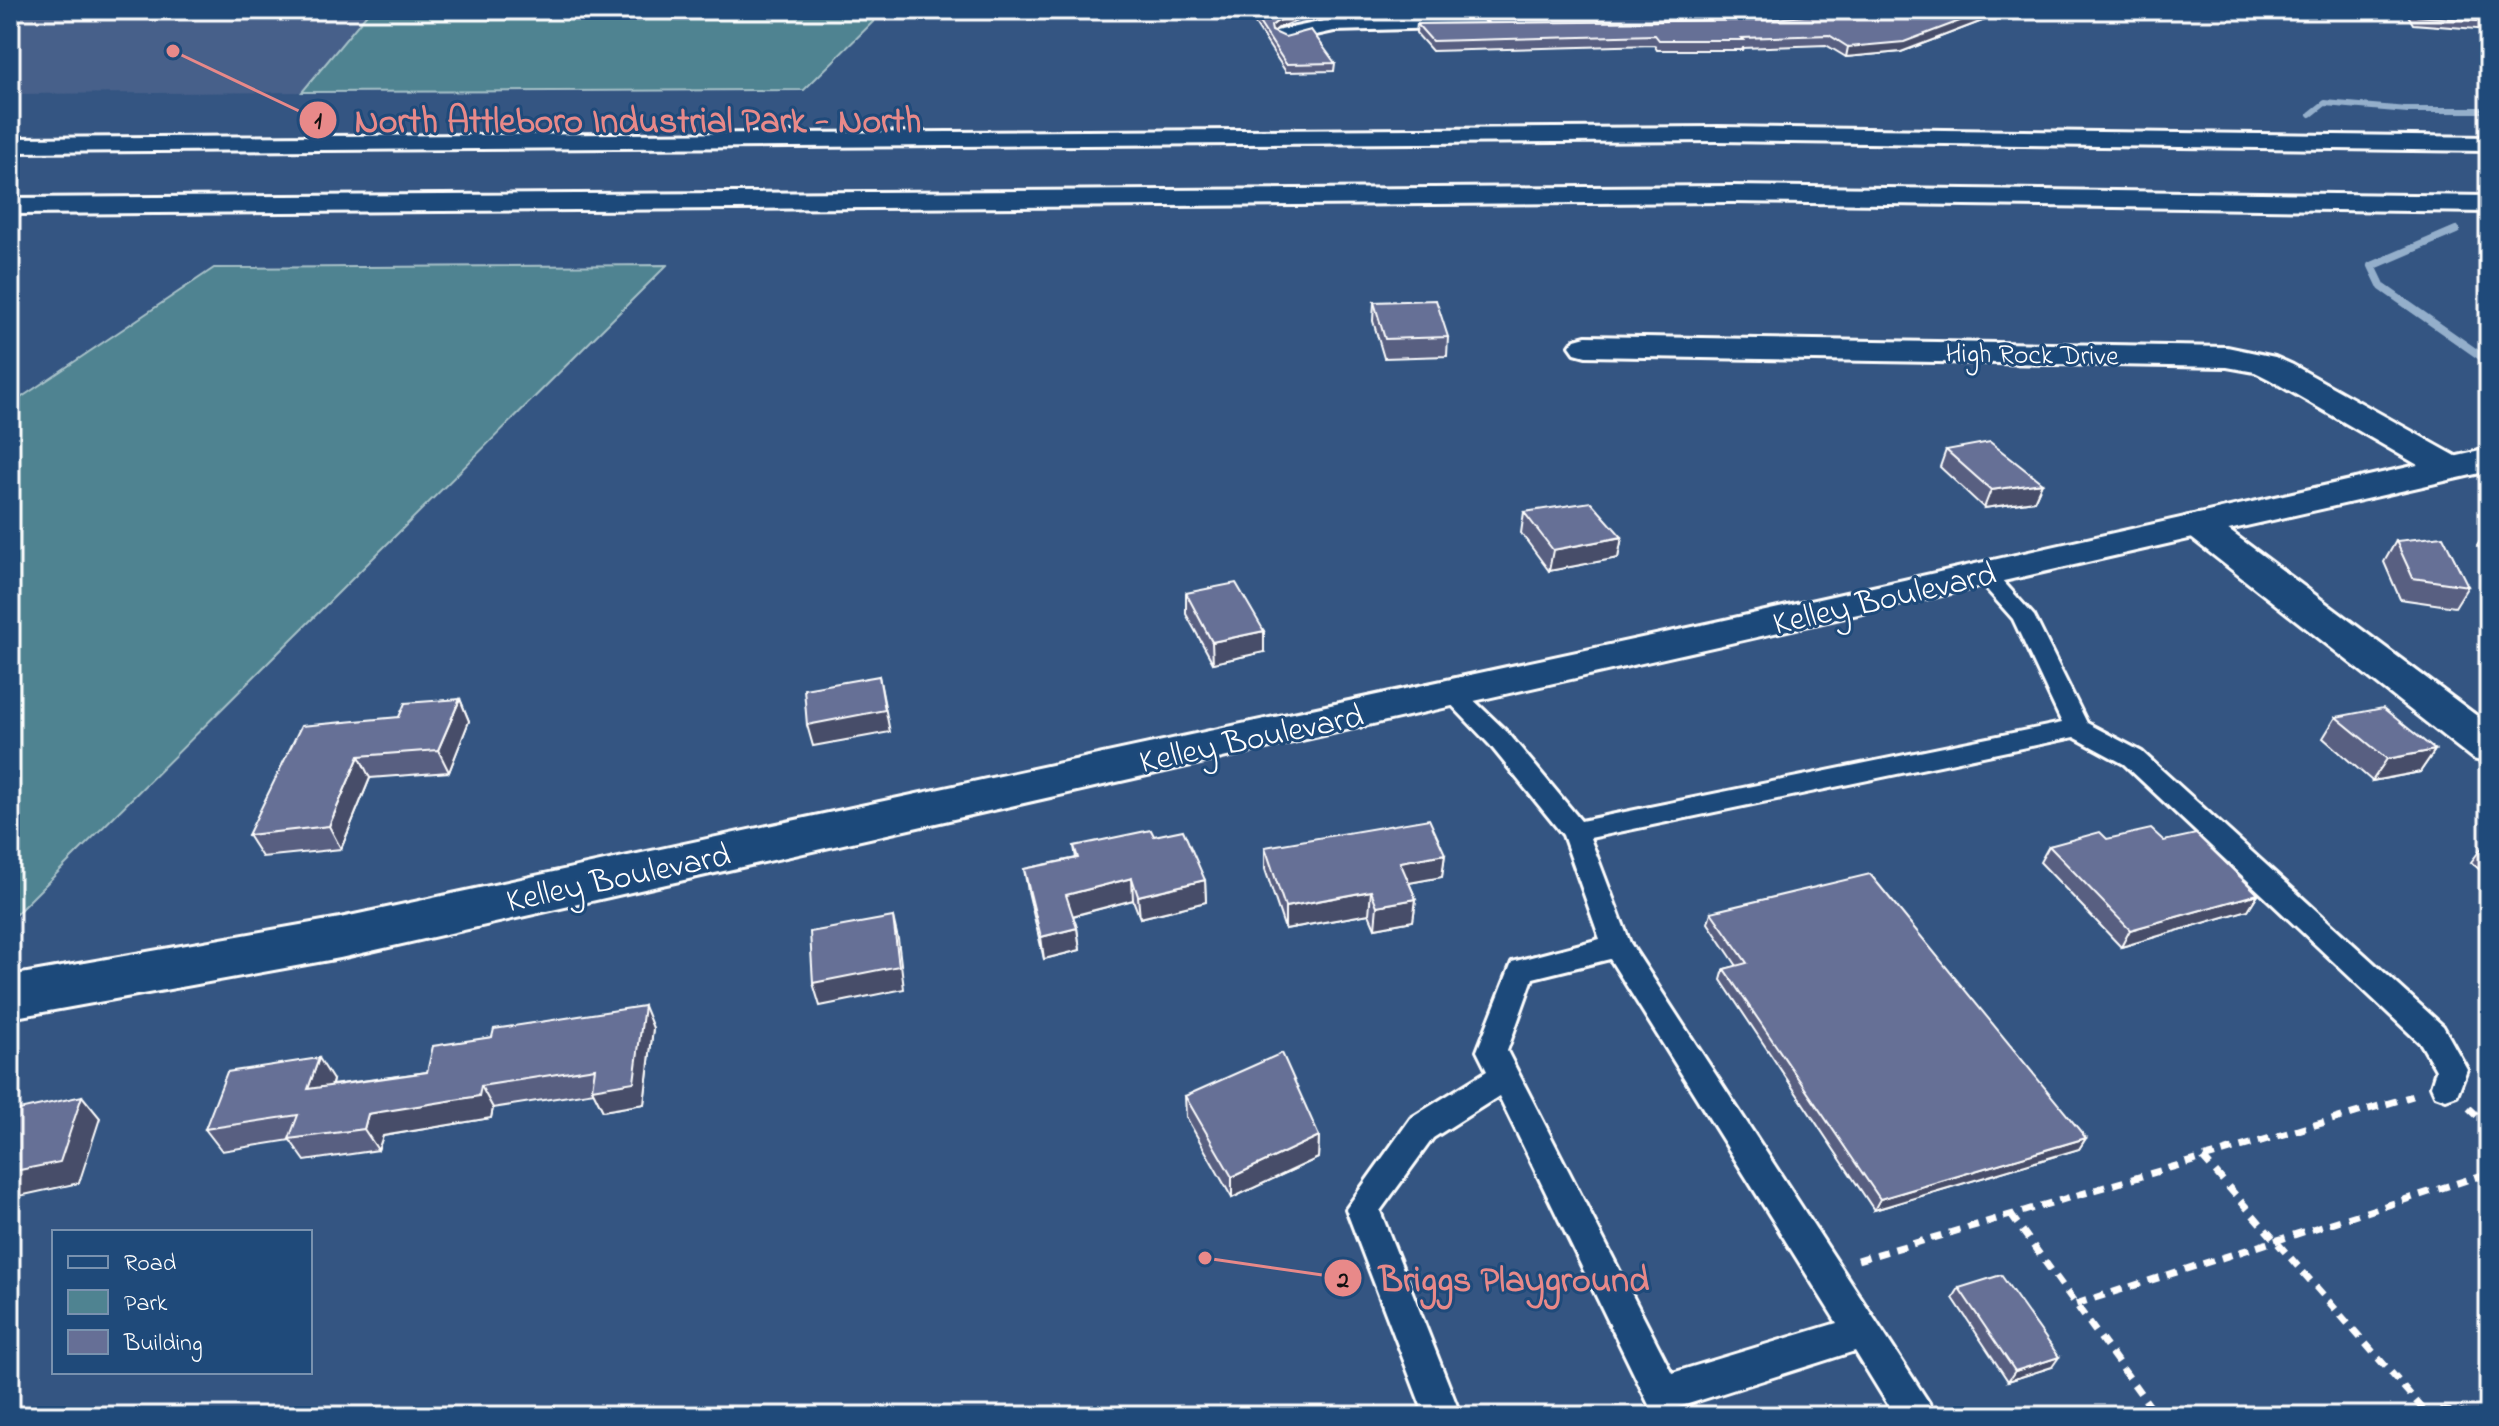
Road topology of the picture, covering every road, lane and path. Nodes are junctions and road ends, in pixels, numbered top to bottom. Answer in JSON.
{"nodes":[{"id":1,"x":1355,"y":17,"type":"edge"},
{"id":2,"x":1494,"y":23,"type":"edge"},
{"id":3,"x":1284,"y":36,"type":"edge"},
{"id":4,"x":2489,"y":144,"type":"edge"},
{"id":5,"x":10,"y":145,"type":"edge"},
{"id":6,"x":2489,"y":204,"type":"edge"},
{"id":7,"x":10,"y":206,"type":"edge"},
{"id":8,"x":1586,"y":346,"type":"dead end"},
{"id":9,"x":2469,"y":464,"type":"edge"},
{"id":10,"x":2198,"y":525,"type":"junction"},
{"id":11,"x":1984,"y":574,"type":"junction"},
{"id":12,"x":1453,"y":693,"type":"junction"},
{"id":13,"x":2077,"y":728,"type":"junction"},
{"id":14,"x":2489,"y":748,"type":"edge"},
{"id":15,"x":1575,"y":832,"type":"junction"},
{"id":16,"x":1617,"y":946,"type":"junction"},
{"id":17,"x":10,"y":997,"type":"edge"},
{"id":18,"x":1505,"y":1076,"type":"junction"},
{"id":19,"x":2446,"y":1086,"type":"junction"},
{"id":20,"x":2489,"y":1127,"type":"edge"},
{"id":21,"x":2203,"y":1158,"type":"junction"},
{"id":22,"x":2489,"y":1173,"type":"edge"},
{"id":23,"x":2011,"y":1215,"type":"junction"},
{"id":24,"x":2275,"y":1240,"type":"junction"},
{"id":25,"x":1823,"y":1270,"type":"junction"},
{"id":26,"x":2076,"y":1304,"type":"junction"},
{"id":27,"x":1862,"y":1332,"type":"junction"},
{"id":28,"x":2426,"y":1415,"type":"edge"},
{"id":29,"x":1443,"y":1416,"type":"edge"},
{"id":30,"x":1916,"y":1416,"type":"edge"},
{"id":31,"x":2157,"y":1416,"type":"edge"},
{"id":32,"x":2480,"y":1416,"type":"edge"}],
"edges":[{"from":1,"to":2,"type":"main road"},
{"from":1,"to":3,"type":"main road"},
{"from":4,"to":5,"type":"main road"},
{"from":6,"to":7,"type":"main road"},
{"from":8,"to":9,"type":"main road","name":"High Rock Drive"},
{"from":9,"to":10,"type":"main road","name":"Kelley Boulevard"},
{"from":10,"to":11,"type":"main road","name":"Kelley Boulevard"},
{"from":10,"to":14,"type":"main road"},
{"from":11,"to":12,"type":"main road","name":"Kelley Boulevard"},
{"from":11,"to":13,"type":"lane"},
{"from":12,"to":15,"type":"lane"},
{"from":12,"to":17,"type":"main road","name":"Kelley Boulevard"},
{"from":13,"to":15,"type":"lane"},
{"from":13,"to":19,"type":"lane"},
{"from":15,"to":16,"type":"lane"},
{"from":16,"to":18,"type":"lane"},
{"from":16,"to":25,"type":"lane"},
{"from":18,"to":27,"type":"lane"},
{"from":18,"to":29,"type":"lane"},
{"from":19,"to":20,"type":"path"},
{"from":19,"to":21,"type":"path"},
{"from":21,"to":23,"type":"path"},
{"from":21,"to":24,"type":"path"},
{"from":22,"to":24,"type":"path"},
{"from":23,"to":25,"type":"path"},
{"from":23,"to":26,"type":"path"},
{"from":24,"to":26,"type":"path"},
{"from":24,"to":28,"type":"path"},
{"from":25,"to":27,"type":"lane"},
{"from":26,"to":31,"type":"path"},
{"from":27,"to":30,"type":"lane"},
{"from":28,"to":32,"type":"path"}]}
